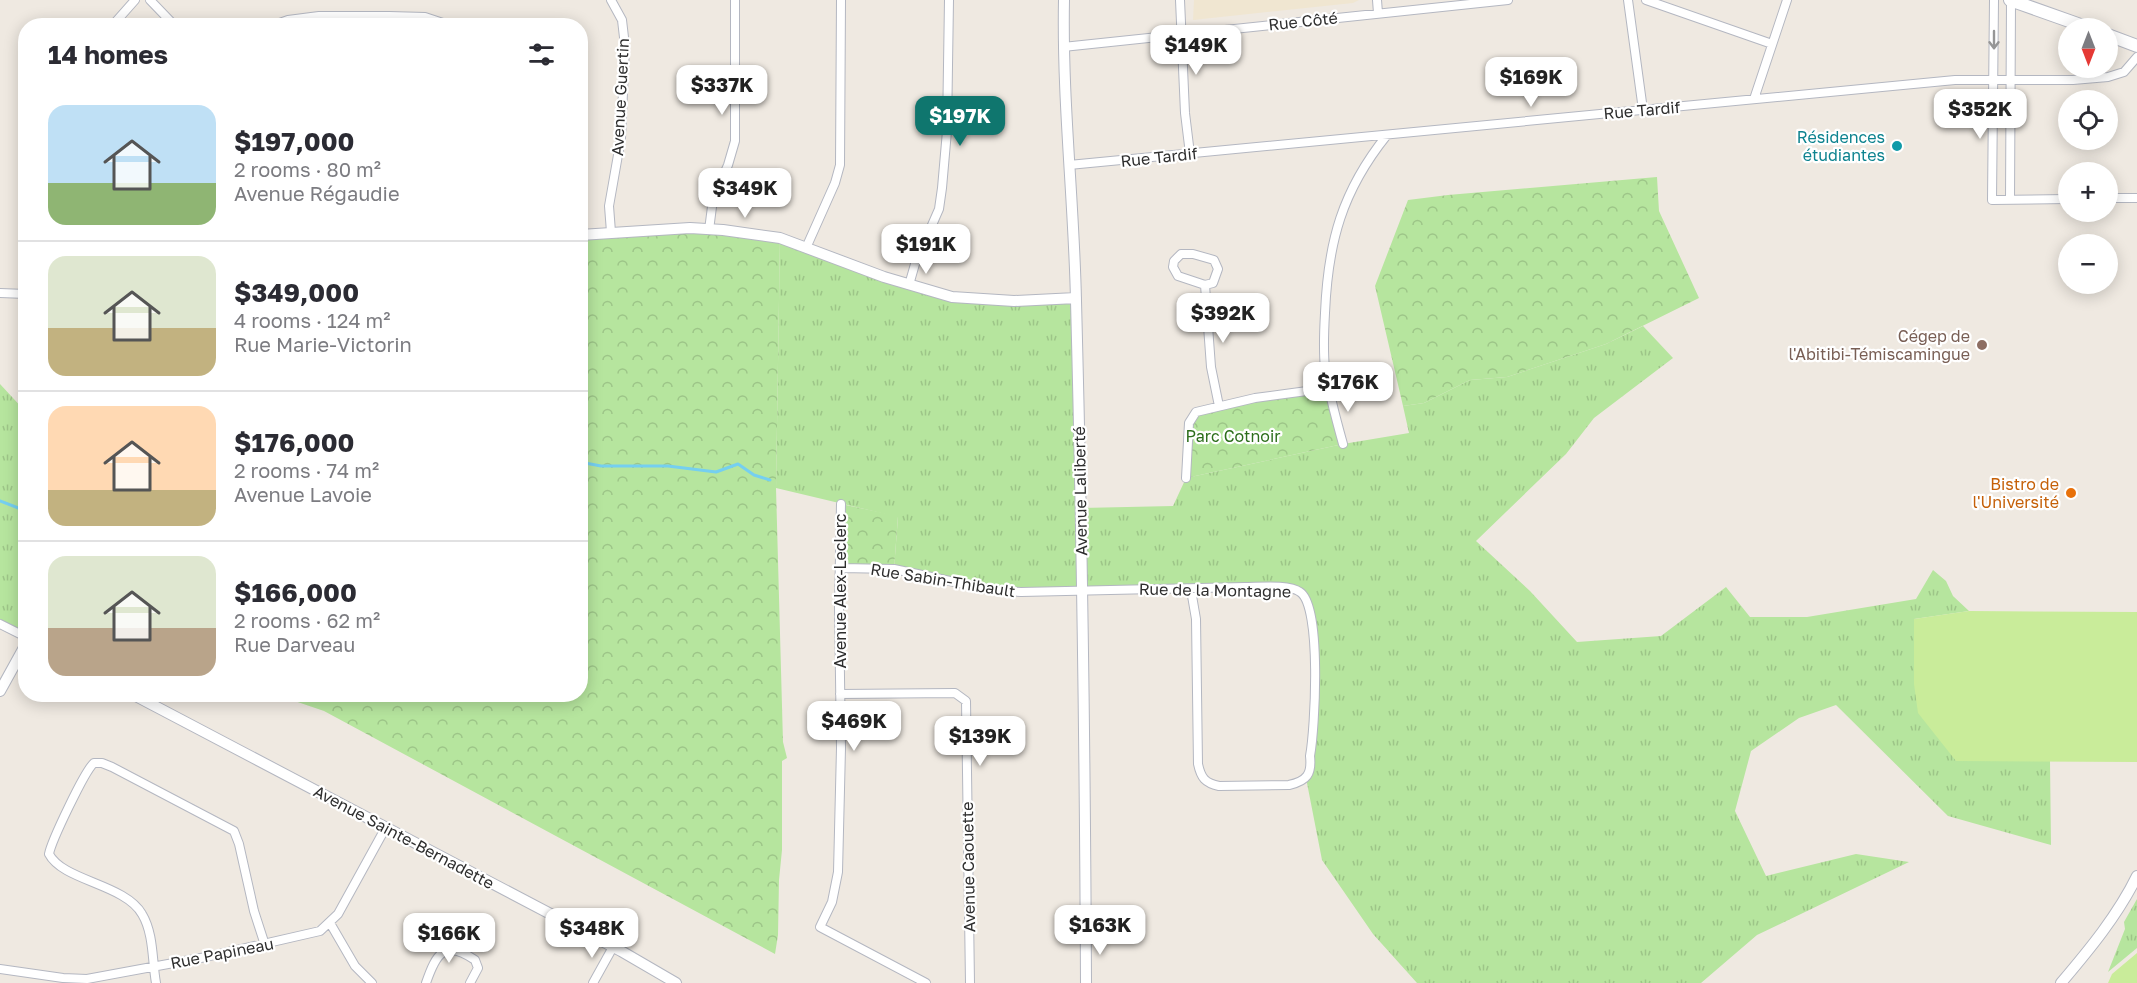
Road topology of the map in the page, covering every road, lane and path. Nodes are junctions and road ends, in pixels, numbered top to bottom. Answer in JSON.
{"nodes":[{"id":1,"x":135,"y":0,"type":"edge"},
{"id":2,"x":150,"y":0,"type":"edge"},
{"id":3,"x":611,"y":0,"type":"edge"},
{"id":4,"x":735,"y":0,"type":"edge"},
{"id":5,"x":841,"y":0,"type":"edge"},
{"id":6,"x":949,"y":0,"type":"edge"},
{"id":7,"x":1064,"y":0,"type":"edge"},
{"id":8,"x":1180,"y":0,"type":"edge"},
{"id":9,"x":1377,"y":0,"type":"edge"},
{"id":10,"x":1508,"y":0,"type":"edge"},
{"id":11,"x":1628,"y":0,"type":"edge"},
{"id":12,"x":1646,"y":0,"type":"edge"},
{"id":13,"x":1787,"y":0,"type":"edge"},
{"id":14,"x":1994,"y":0,"type":"edge"},
{"id":15,"x":2010,"y":0,"type":"edge"},
{"id":16,"x":1487,"y":1,"type":"edge"},
{"id":17,"x":1378,"y":13,"type":"junction"},
{"id":18,"x":119,"y":18,"type":"edge"},
{"id":19,"x":167,"y":18,"type":"edge"},
{"id":20,"x":304,"y":18,"type":"edge"},
{"id":21,"x":428,"y":18,"type":"edge"},
{"id":22,"x":2060,"y":18,"type":"edge"},
{"id":23,"x":1180,"y":36,"type":"junction"},
{"id":24,"x":2118,"y":39,"type":"edge"},
{"id":25,"x":1772,"y":44,"type":"junction"},
{"id":26,"x":2137,"y":46,"type":"edge"},
{"id":27,"x":1063,"y":47,"type":"junction"},
{"id":28,"x":2137,"y":57,"type":"edge"},
{"id":29,"x":1994,"y":81,"type":"junction"},
{"id":30,"x":2012,"y":81,"type":"junction"},
{"id":31,"x":1754,"y":99,"type":"junction"},
{"id":32,"x":1643,"y":110,"type":"junction"},
{"id":33,"x":1387,"y":135,"type":"junction"},
{"id":34,"x":1190,"y":154,"type":"junction"},
{"id":35,"x":1069,"y":165,"type":"junction"},
{"id":36,"x":2118,"y":198,"type":"edge"},
{"id":37,"x":2137,"y":198,"type":"edge"},
{"id":38,"x":2058,"y":199,"type":"edge"},
{"id":39,"x":2010,"y":200,"type":"junction"},
{"id":40,"x":709,"y":230,"type":"junction"},
{"id":41,"x":611,"y":232,"type":"junction"},
{"id":42,"x":588,"y":234,"type":"edge"},
{"id":43,"x":806,"y":248,"type":"junction"},
{"id":44,"x":909,"y":285,"type":"junction"},
{"id":45,"x":1205,"y":285,"type":"junction"},
{"id":46,"x":0,"y":293,"type":"edge"},
{"id":47,"x":18,"y":294,"type":"edge"},
{"id":48,"x":1076,"y":298,"type":"junction"},
{"id":49,"x":1329,"y":388,"type":"junction"},
{"id":50,"x":1218,"y":406,"type":"junction"},
{"id":51,"x":1343,"y":444,"type":"dead end"},
{"id":52,"x":1186,"y":478,"type":"dead end"},
{"id":53,"x":841,"y":504,"type":"dead end"},
{"id":54,"x":841,"y":568,"type":"junction"},
{"id":55,"x":1082,"y":590,"type":"junction"},
{"id":56,"x":1191,"y":590,"type":"junction"},
{"id":57,"x":0,"y":624,"type":"edge"},
{"id":58,"x":18,"y":633,"type":"edge"},
{"id":59,"x":18,"y":658,"type":"edge"},
{"id":60,"x":0,"y":691,"type":"edge"},
{"id":61,"x":840,"y":694,"type":"junction"},
{"id":62,"x":147,"y":702,"type":"edge"},
{"id":63,"x":386,"y":827,"type":"junction"},
{"id":64,"x":2137,"y":876,"type":"edge"},
{"id":65,"x":330,"y":924,"type":"junction"},
{"id":66,"x":265,"y":945,"type":"junction"},
{"id":67,"x":613,"y":947,"type":"junction"},
{"id":68,"x":153,"y":967,"type":"junction"},
{"id":69,"x":0,"y":969,"type":"edge"},
{"id":70,"x":156,"y":983,"type":"edge"},
{"id":71,"x":372,"y":983,"type":"edge"},
{"id":72,"x":426,"y":983,"type":"edge"},
{"id":73,"x":470,"y":983,"type":"edge"},
{"id":74,"x":593,"y":983,"type":"edge"},
{"id":75,"x":676,"y":983,"type":"edge"},
{"id":76,"x":926,"y":983,"type":"edge"},
{"id":77,"x":970,"y":983,"type":"edge"},
{"id":78,"x":1086,"y":983,"type":"edge"},
{"id":79,"x":2061,"y":983,"type":"edge"}],
"edges":[{"from":1,"to":18,"type":"street"},
{"from":2,"to":19,"type":"street"},
{"from":3,"to":41,"type":"street","name":"Avenue Guertin"},
{"from":4,"to":40,"type":"street"},
{"from":5,"to":43,"type":"street"},
{"from":6,"to":44,"type":"street"},
{"from":7,"to":27,"type":"street","name":"Avenue Laliberté"},
{"from":8,"to":23,"type":"street"},
{"from":9,"to":17,"type":"street"},
{"from":10,"to":16,"type":"street","name":"Rue Côté"},
{"from":11,"to":32,"type":"street"},
{"from":12,"to":25,"type":"street"},
{"from":13,"to":25,"type":"street"},
{"from":14,"to":29,"type":"street","one_way":true},
{"from":15,"to":22,"type":"main road"},
{"from":15,"to":30,"type":"street"},
{"from":16,"to":17,"type":"street","name":"Rue Côté"},
{"from":17,"to":23,"type":"street","name":"Rue Côté"},
{"from":20,"to":21,"type":"street"},
{"from":23,"to":27,"type":"street","name":"Rue Côté"},
{"from":23,"to":34,"type":"street"},
{"from":24,"to":26,"type":"main road"},
{"from":25,"to":31,"type":"street"},
{"from":27,"to":35,"type":"street","name":"Avenue Laliberté"},
{"from":28,"to":30,"type":"street","name":"Rue Tardif"},
{"from":29,"to":30,"type":"street","name":"Rue Tardif"},
{"from":29,"to":31,"type":"street","name":"Rue Tardif"},
{"from":29,"to":39,"type":"street"},
{"from":30,"to":39,"type":"street"},
{"from":31,"to":32,"type":"street","name":"Rue Tardif"},
{"from":32,"to":33,"type":"street","name":"Rue Tardif"},
{"from":33,"to":34,"type":"street","name":"Rue Tardif"},
{"from":33,"to":49,"type":"street"},
{"from":34,"to":35,"type":"street","name":"Rue Tardif"},
{"from":35,"to":48,"type":"street","name":"Avenue Laliberté"},
{"from":36,"to":37,"type":"street"},
{"from":38,"to":39,"type":"street"},
{"from":40,"to":41,"type":"street"},
{"from":40,"to":43,"type":"street"},
{"from":41,"to":42,"type":"street"},
{"from":43,"to":44,"type":"street"},
{"from":44,"to":48,"type":"street"},
{"from":45,"to":45,"type":"street"},
{"from":45,"to":50,"type":"street"},
{"from":46,"to":47,"type":"street"},
{"from":48,"to":55,"type":"street","name":"Avenue Laliberté"},
{"from":49,"to":50,"type":"street"},
{"from":49,"to":51,"type":"street"},
{"from":50,"to":52,"type":"street"},
{"from":53,"to":54,"type":"street","name":"Avenue Alex-Leclerc"},
{"from":54,"to":55,"type":"street","name":"Rue Sabin-Thibault"},
{"from":54,"to":61,"type":"street","name":"Avenue Alex-Leclerc"},
{"from":55,"to":56,"type":"street","name":"Rue de la Montagne"},
{"from":55,"to":78,"type":"street","name":"Avenue Laliberté"},
{"from":56,"to":56,"type":"street","name":"Rue de la Montagne"},
{"from":57,"to":58,"type":"street"},
{"from":59,"to":60,"type":"street"},
{"from":61,"to":76,"type":"street","name":"Avenue Alex-Leclerc"},
{"from":61,"to":77,"type":"street","name":"Avenue Caouette"},
{"from":62,"to":63,"type":"street","name":"Avenue Sainte-Bernadette"},
{"from":63,"to":65,"type":"street"},
{"from":63,"to":67,"type":"street","name":"Avenue Sainte-Bernadette"},
{"from":64,"to":79,"type":"street"},
{"from":65,"to":66,"type":"street","name":"Rue Papineau"},
{"from":65,"to":71,"type":"street"},
{"from":66,"to":68,"type":"street","name":"Rue Papineau"},
{"from":66,"to":68,"type":"street"},
{"from":67,"to":74,"type":"street"},
{"from":67,"to":75,"type":"street","name":"Avenue Sainte-Bernadette"},
{"from":68,"to":69,"type":"street","name":"Rue Papineau"},
{"from":68,"to":70,"type":"street"},
{"from":72,"to":73,"type":"street"}]}
